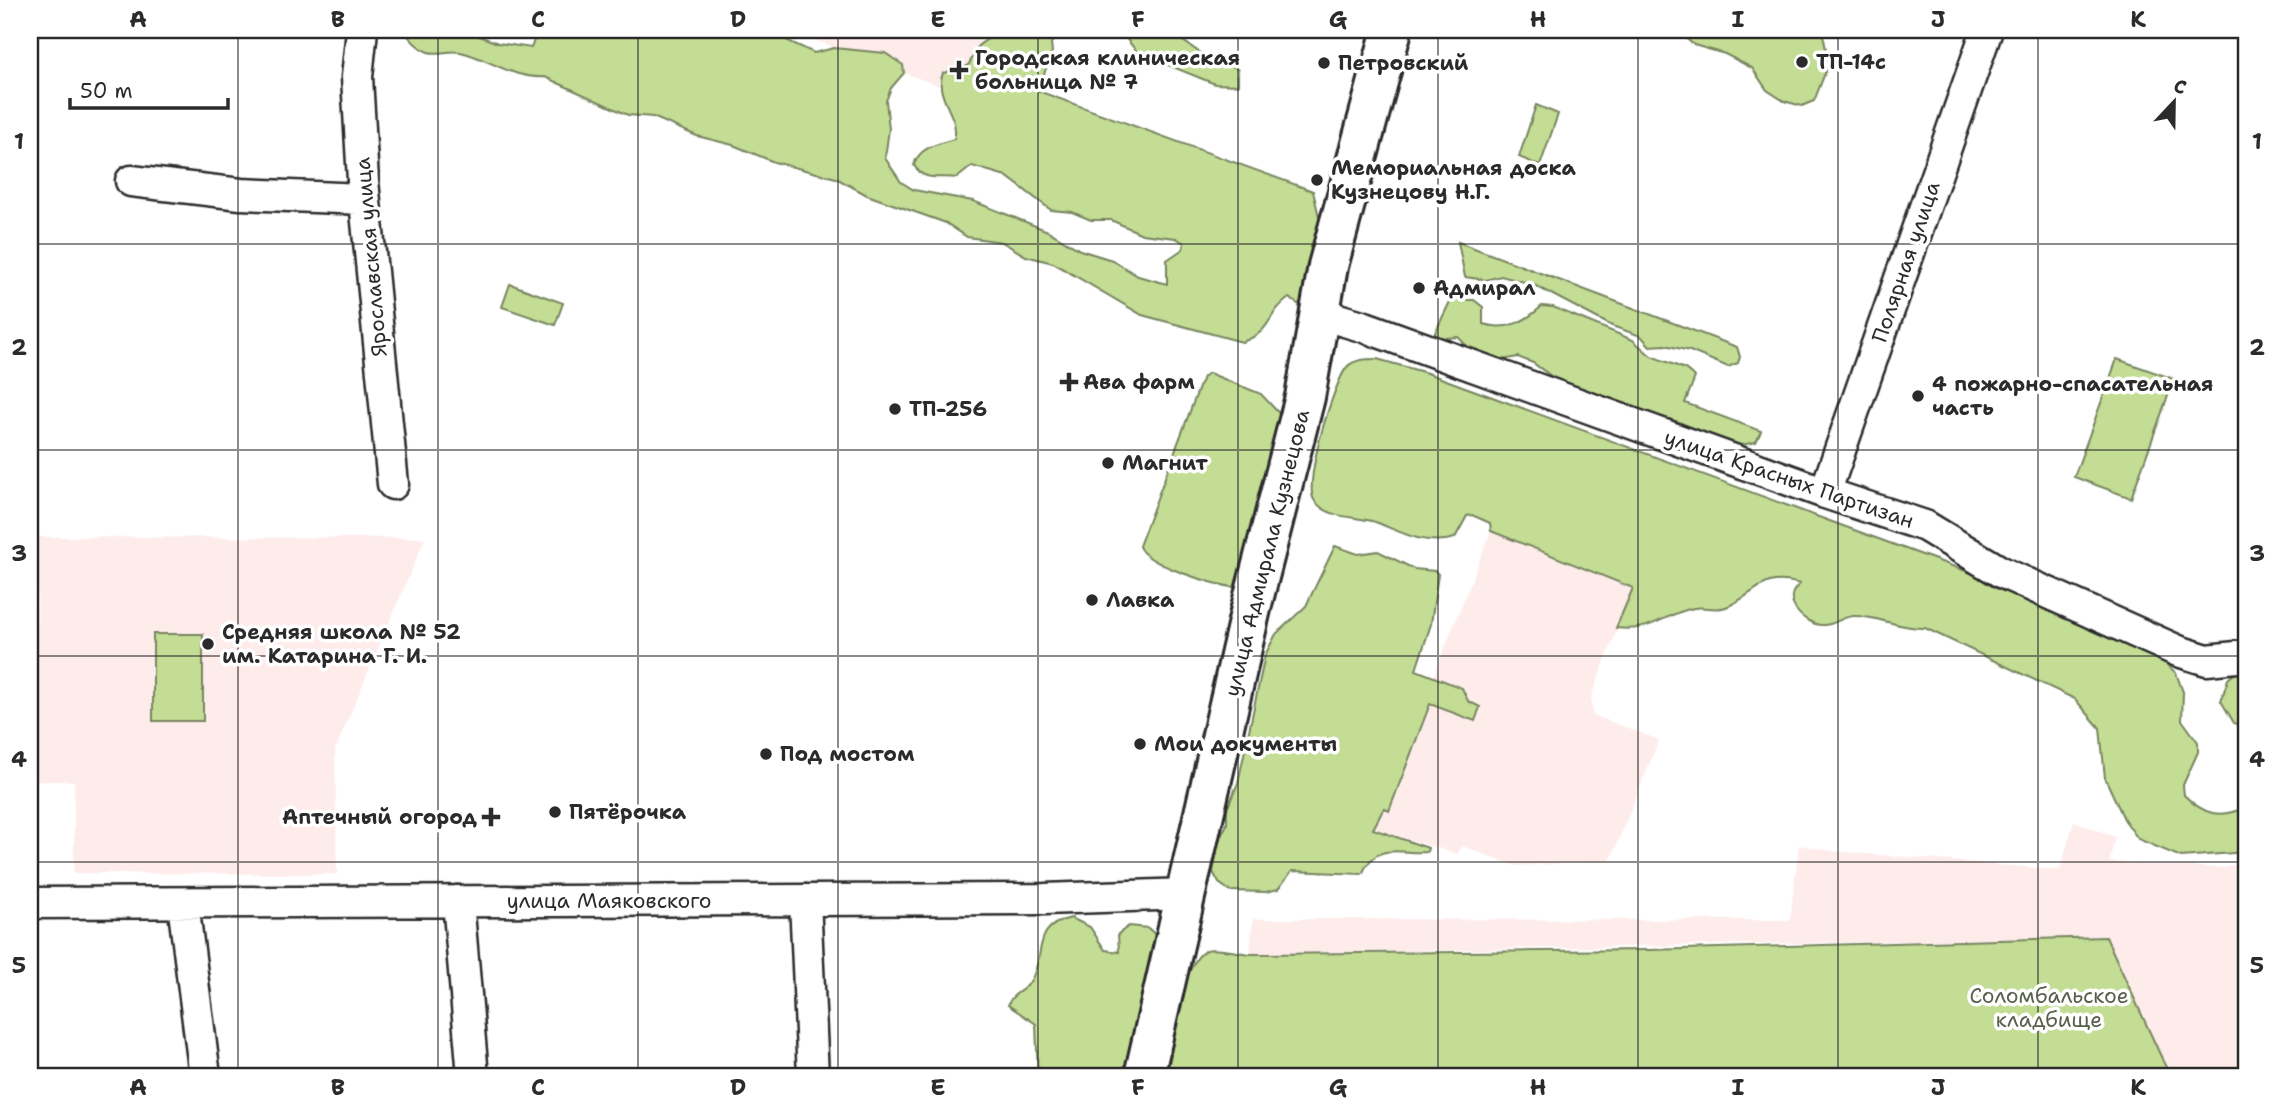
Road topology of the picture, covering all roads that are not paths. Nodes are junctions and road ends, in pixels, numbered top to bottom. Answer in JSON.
{"nodes":[{"id":1,"x":362,"y":30,"type":"edge"},
{"id":2,"x":1392,"y":30,"type":"edge"},
{"id":3,"x":1987,"y":30,"type":"edge"},
{"id":4,"x":131,"y":181,"type":"dead end"},
{"id":5,"x":364,"y":199,"type":"junction"},
{"id":6,"x":1321,"y":314,"type":"junction"},
{"id":7,"x":393,"y":484,"type":"dead end"},
{"id":8,"x":1825,"y":494,"type":"junction"},
{"id":9,"x":2246,"y":656,"type":"edge"},
{"id":10,"x":1187,"y":894,"type":"junction"},
{"id":11,"x":805,"y":900,"type":"junction"},
{"id":12,"x":458,"y":901,"type":"junction"},
{"id":13,"x":30,"y":903,"type":"edge"},
{"id":14,"x":183,"y":903,"type":"junction"},
{"id":15,"x":205,"y":1076,"type":"edge"},
{"id":16,"x":473,"y":1076,"type":"edge"},
{"id":17,"x":813,"y":1076,"type":"edge"},
{"id":18,"x":1144,"y":1076,"type":"edge"}],
"edges":[{"from":1,"to":5,"type":"street","name":"Ярославская улица"},
{"from":2,"to":6,"type":"main road","name":"улица Адмирала Кузнецова"},
{"from":3,"to":8,"type":"street","name":"Полярная улица"},
{"from":4,"to":5,"type":"street"},
{"from":5,"to":7,"type":"street","name":"Ярославская улица"},
{"from":6,"to":8,"type":"street","name":"улица Красных Партизан"},
{"from":6,"to":10,"type":"main road","name":"улица Адмирала Кузнецова"},
{"from":8,"to":9,"type":"street","name":"улица Красных Партизан"},
{"from":10,"to":11,"type":"street","name":"улица Маяковского"},
{"from":10,"to":18,"type":"main road","name":"улица Адмирала Кузнецова"},
{"from":11,"to":12,"type":"street","name":"улица Маяковского"},
{"from":11,"to":17,"type":"street"},
{"from":12,"to":14,"type":"street","name":"улица Маяковского"},
{"from":12,"to":16,"type":"street"},
{"from":13,"to":14,"type":"street","name":"улица Маяковского"},
{"from":14,"to":15,"type":"street"}]}
